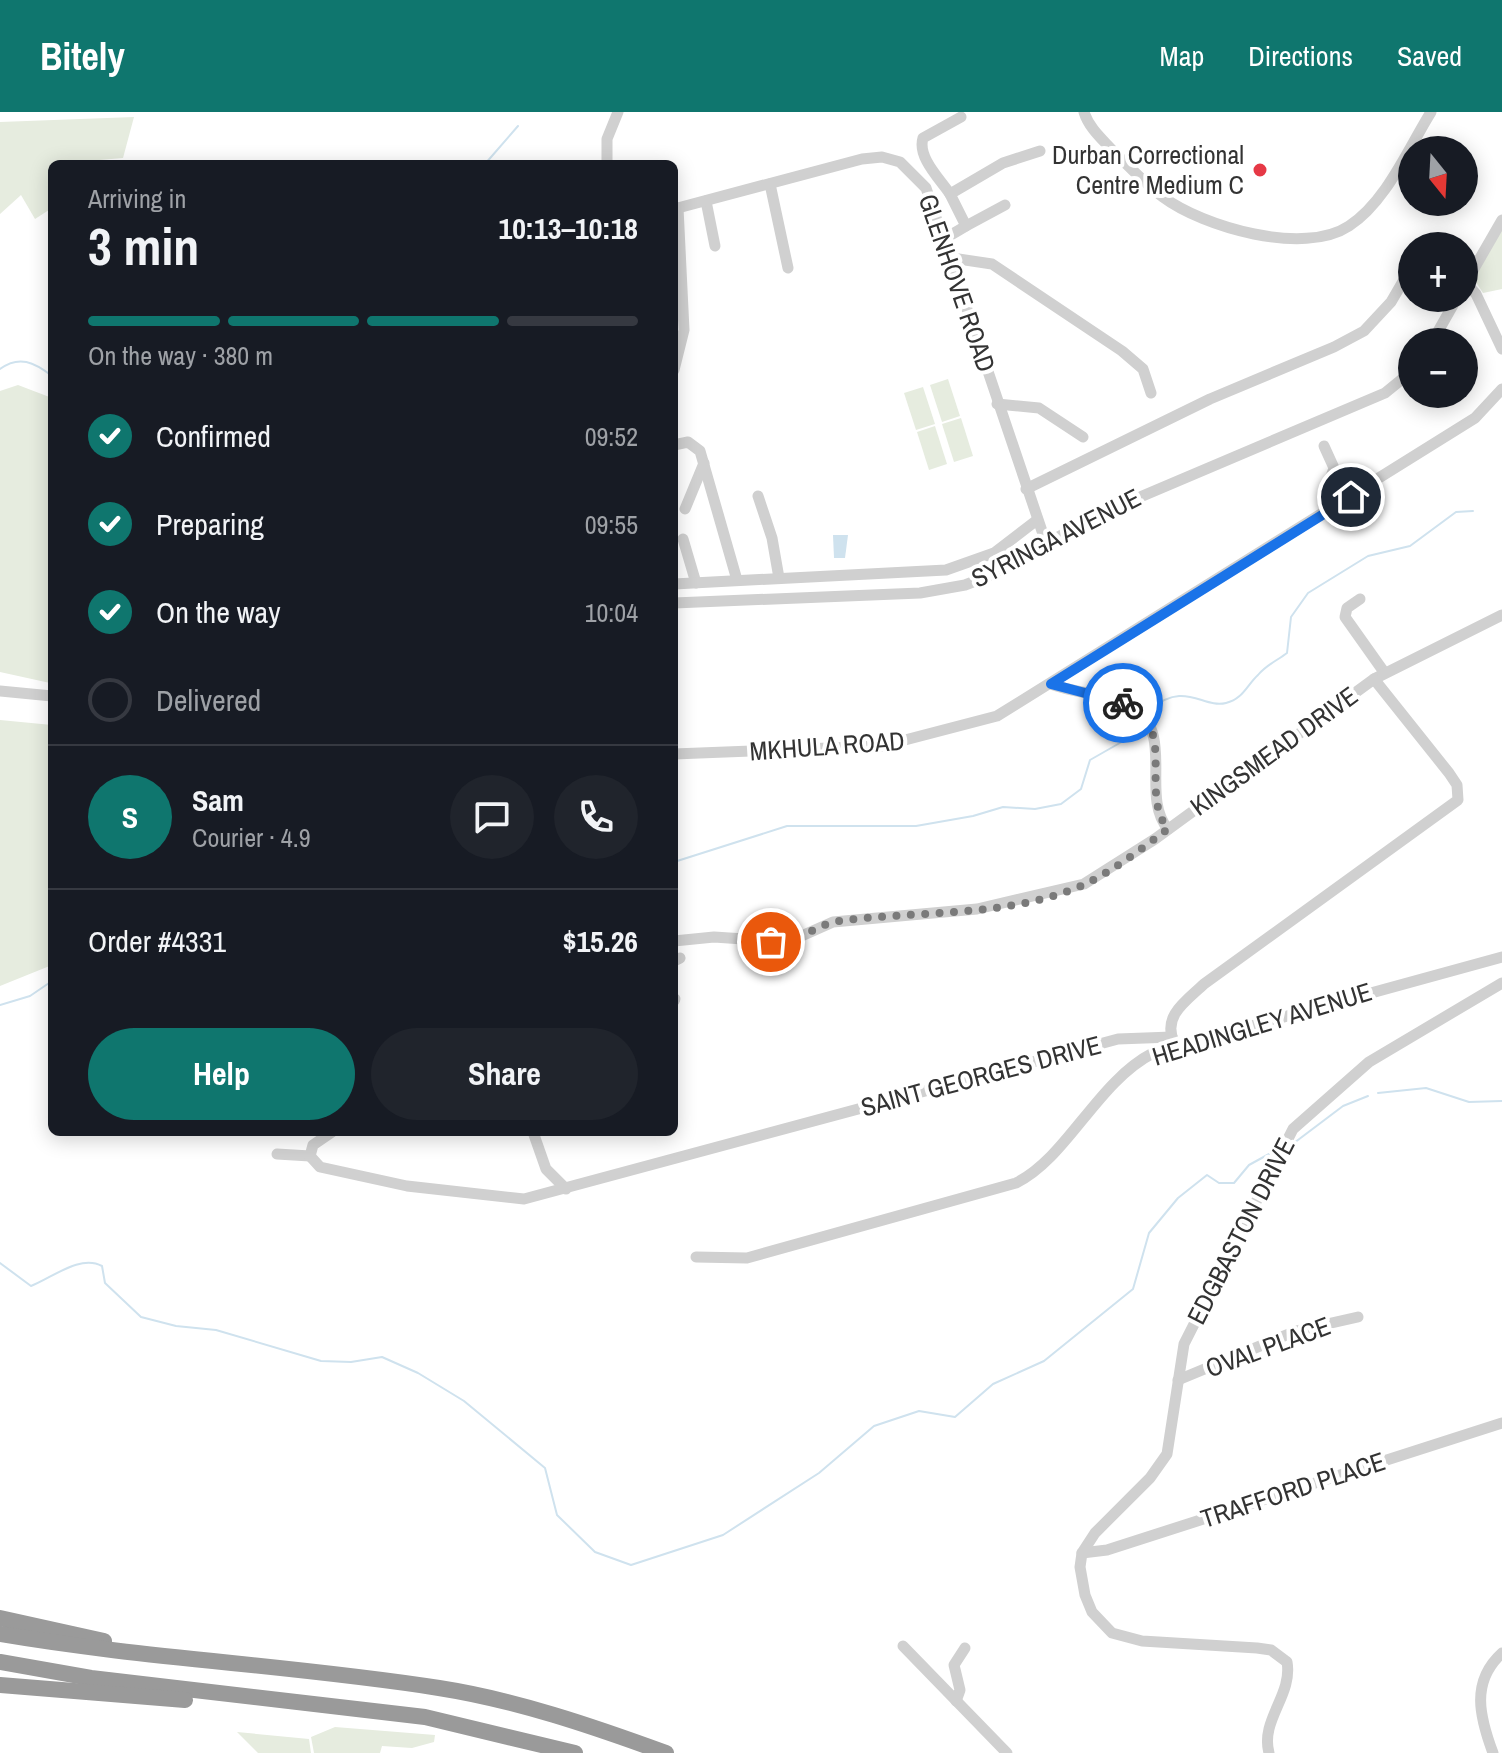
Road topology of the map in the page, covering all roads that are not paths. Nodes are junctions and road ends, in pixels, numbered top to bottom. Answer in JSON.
{"nodes":[{"id":1,"x":618,"y":112,"type":"edge"},
{"id":2,"x":1084,"y":112,"type":"edge"},
{"id":3,"x":1431,"y":112,"type":"edge"},
{"id":4,"x":961,"y":117,"type":"dead end"},
{"id":5,"x":1040,"y":151,"type":"dead end"},
{"id":6,"x":607,"y":160,"type":"edge"},
{"id":7,"x":770,"y":184,"type":"junction"},
{"id":8,"x":950,"y":194,"type":"junction"},
{"id":9,"x":706,"y":201,"type":"junction"},
{"id":10,"x":1005,"y":205,"type":"dead end"},
{"id":11,"x":678,"y":208,"type":"edge"},
{"id":12,"x":1502,"y":220,"type":"edge"},
{"id":13,"x":966,"y":226,"type":"junction"},
{"id":14,"x":944,"y":239,"type":"junction"},
{"id":15,"x":715,"y":246,"type":"dead end"},
{"id":16,"x":952,"y":258,"type":"junction"},
{"id":17,"x":1478,"y":262,"type":"edge"},
{"id":18,"x":788,"y":268,"type":"dead end"},
{"id":19,"x":678,"y":289,"type":"edge"},
{"id":20,"x":1398,"y":290,"type":"edge"},
{"id":21,"x":1478,"y":298,"type":"edge"},
{"id":22,"x":679,"y":330,"type":"edge"},
{"id":23,"x":1502,"y":349,"type":"edge"},
{"id":24,"x":1398,"y":382,"type":"edge"},
{"id":25,"x":1502,"y":389,"type":"edge"},
{"id":26,"x":1151,"y":393,"type":"dead end"},
{"id":27,"x":997,"y":404,"type":"junction"},
{"id":28,"x":1083,"y":437,"type":"dead end"},
{"id":29,"x":678,"y":445,"type":"edge"},
{"id":30,"x":1324,"y":446,"type":"dead end"},
{"id":31,"x":704,"y":463,"type":"junction"},
{"id":32,"x":1026,"y":489,"type":"junction"},
{"id":33,"x":758,"y":496,"type":"dead end"},
{"id":34,"x":1351,"y":497,"type":"junction"},
{"id":35,"x":685,"y":509,"type":"dead end"},
{"id":36,"x":1037,"y":520,"type":"junction"},
{"id":37,"x":683,"y":539,"type":"dead end"},
{"id":38,"x":1046,"y":543,"type":"junction"},
{"id":39,"x":779,"y":578,"type":"junction"},
{"id":40,"x":737,"y":580,"type":"junction"},
{"id":41,"x":696,"y":583,"type":"junction"},
{"id":42,"x":678,"y":584,"type":"edge"},
{"id":43,"x":1360,"y":599,"type":"dead end"},
{"id":44,"x":678,"y":603,"type":"edge"},
{"id":45,"x":1502,"y":615,"type":"edge"},
{"id":46,"x":1379,"y":676,"type":"junction"},
{"id":47,"x":1051,"y":684,"type":"junction"},
{"id":48,"x":0,"y":691,"type":"edge"},
{"id":49,"x":48,"y":696,"type":"edge"},
{"id":50,"x":678,"y":754,"type":"edge"},
{"id":51,"x":1168,"y":829,"type":"junction"},
{"id":52,"x":678,"y":941,"type":"edge"},
{"id":53,"x":1502,"y":957,"type":"edge"},
{"id":54,"x":1502,"y":983,"type":"edge"},
{"id":55,"x":1174,"y":1041,"type":"junction"},
{"id":56,"x":326,"y":1136,"type":"edge"},
{"id":57,"x":534,"y":1136,"type":"edge"},
{"id":58,"x":277,"y":1154,"type":"dead end"},
{"id":59,"x":310,"y":1156,"type":"junction"},
{"id":60,"x":566,"y":1189,"type":"junction"},
{"id":61,"x":696,"y":1257,"type":"dead end"},
{"id":62,"x":1358,"y":1317,"type":"dead end"},
{"id":63,"x":1178,"y":1380,"type":"junction"},
{"id":64,"x":1502,"y":1423,"type":"edge"},
{"id":65,"x":1082,"y":1553,"type":"junction"},
{"id":66,"x":0,"y":1618,"type":"edge"},
{"id":67,"x":0,"y":1634,"type":"edge"},
{"id":68,"x":903,"y":1646,"type":"dead end"},
{"id":69,"x":965,"y":1648,"type":"dead end"},
{"id":70,"x":1500,"y":1660,"type":"edge"},
{"id":71,"x":0,"y":1662,"type":"edge"},
{"id":72,"x":239,"y":1666,"type":"junction"},
{"id":73,"x":0,"y":1685,"type":"edge"},
{"id":74,"x":270,"y":1699,"type":"junction"},
{"id":75,"x":956,"y":1701,"type":"junction"},
{"id":76,"x":575,"y":1753,"type":"edge"},
{"id":77,"x":666,"y":1753,"type":"edge"},
{"id":78,"x":1007,"y":1753,"type":"edge"},
{"id":79,"x":1269,"y":1753,"type":"edge"},
{"id":80,"x":1493,"y":1753,"type":"edge"}],
"edges":[{"from":1,"to":6,"type":"street"},
{"from":2,"to":3,"type":"street"},
{"from":4,"to":8,"type":"street"},
{"from":5,"to":8,"type":"street"},
{"from":7,"to":9,"type":"street","name":"GLENHOVE ROAD"},
{"from":7,"to":14,"type":"street","name":"GLENHOVE ROAD"},
{"from":7,"to":18,"type":"street"},
{"from":8,"to":13,"type":"street"},
{"from":9,"to":11,"type":"street","name":"GLENHOVE ROAD"},
{"from":9,"to":15,"type":"street"},
{"from":10,"to":13,"type":"street"},
{"from":12,"to":17,"type":"street"},
{"from":13,"to":14,"type":"street"},
{"from":14,"to":16,"type":"street","name":"GLENHOVE ROAD"},
{"from":16,"to":26,"type":"street"},
{"from":16,"to":27,"type":"street","name":"GLENHOVE ROAD"},
{"from":19,"to":22,"type":"street"},
{"from":20,"to":32,"type":"street"},
{"from":21,"to":23,"type":"street"},
{"from":24,"to":38,"type":"street","name":"SYRINGA AVENUE"},
{"from":25,"to":34,"type":"street","name":"MKHULA ROAD"},
{"from":27,"to":28,"type":"street"},
{"from":27,"to":32,"type":"street","name":"GLENHOVE ROAD"},
{"from":29,"to":31,"type":"street"},
{"from":30,"to":34,"type":"street"},
{"from":31,"to":35,"type":"street"},
{"from":31,"to":40,"type":"street"},
{"from":32,"to":36,"type":"street","name":"GLENHOVE ROAD"},
{"from":33,"to":39,"type":"street"},
{"from":34,"to":47,"type":"street","name":"MKHULA ROAD"},
{"from":36,"to":38,"type":"street","name":"GLENHOVE ROAD"},
{"from":36,"to":39,"type":"street"},
{"from":37,"to":41,"type":"street"},
{"from":38,"to":44,"type":"street","name":"SYRINGA AVENUE"},
{"from":39,"to":40,"type":"street"},
{"from":40,"to":41,"type":"street"},
{"from":41,"to":42,"type":"street"},
{"from":43,"to":46,"type":"street"},
{"from":45,"to":46,"type":"street","name":"KINGSMEAD DRIVE"},
{"from":46,"to":51,"type":"street","name":"KINGSMEAD DRIVE"},
{"from":46,"to":55,"type":"street"},
{"from":47,"to":50,"type":"street","name":"MKHULA ROAD"},
{"from":47,"to":51,"type":"street"},
{"from":48,"to":49,"type":"street"},
{"from":51,"to":52,"type":"street","name":"KINGSMEAD DRIVE"},
{"from":53,"to":55,"type":"street","name":"HEADINGLEY AVENUE"},
{"from":54,"to":63,"type":"street","name":"EDGBASTON DRIVE"},
{"from":55,"to":60,"type":"street","name":"SAINT GEORGES DRIVE"},
{"from":55,"to":61,"type":"street","name":"HEADINGLEY AVENUE"},
{"from":56,"to":59,"type":"street"},
{"from":57,"to":60,"type":"street"},
{"from":58,"to":59,"type":"street","name":"SAINT GEORGES DRIVE"},
{"from":59,"to":60,"type":"street","name":"SAINT GEORGES DRIVE"},
{"from":62,"to":63,"type":"street","name":"OVAL PLACE"},
{"from":63,"to":65,"type":"street","name":"EDGBASTON DRIVE"},
{"from":64,"to":65,"type":"street","name":"TRAFFORD PLACE"},
{"from":65,"to":79,"type":"street"},
{"from":66,"to":72,"type":"highway"},
{"from":67,"to":72,"type":"highway"},
{"from":68,"to":75,"type":"street"},
{"from":69,"to":75,"type":"street"},
{"from":70,"to":80,"type":"street"},
{"from":71,"to":74,"type":"highway"},
{"from":72,"to":77,"type":"highway"},
{"from":73,"to":74,"type":"highway"},
{"from":74,"to":76,"type":"highway"},
{"from":75,"to":78,"type":"street"}]}
